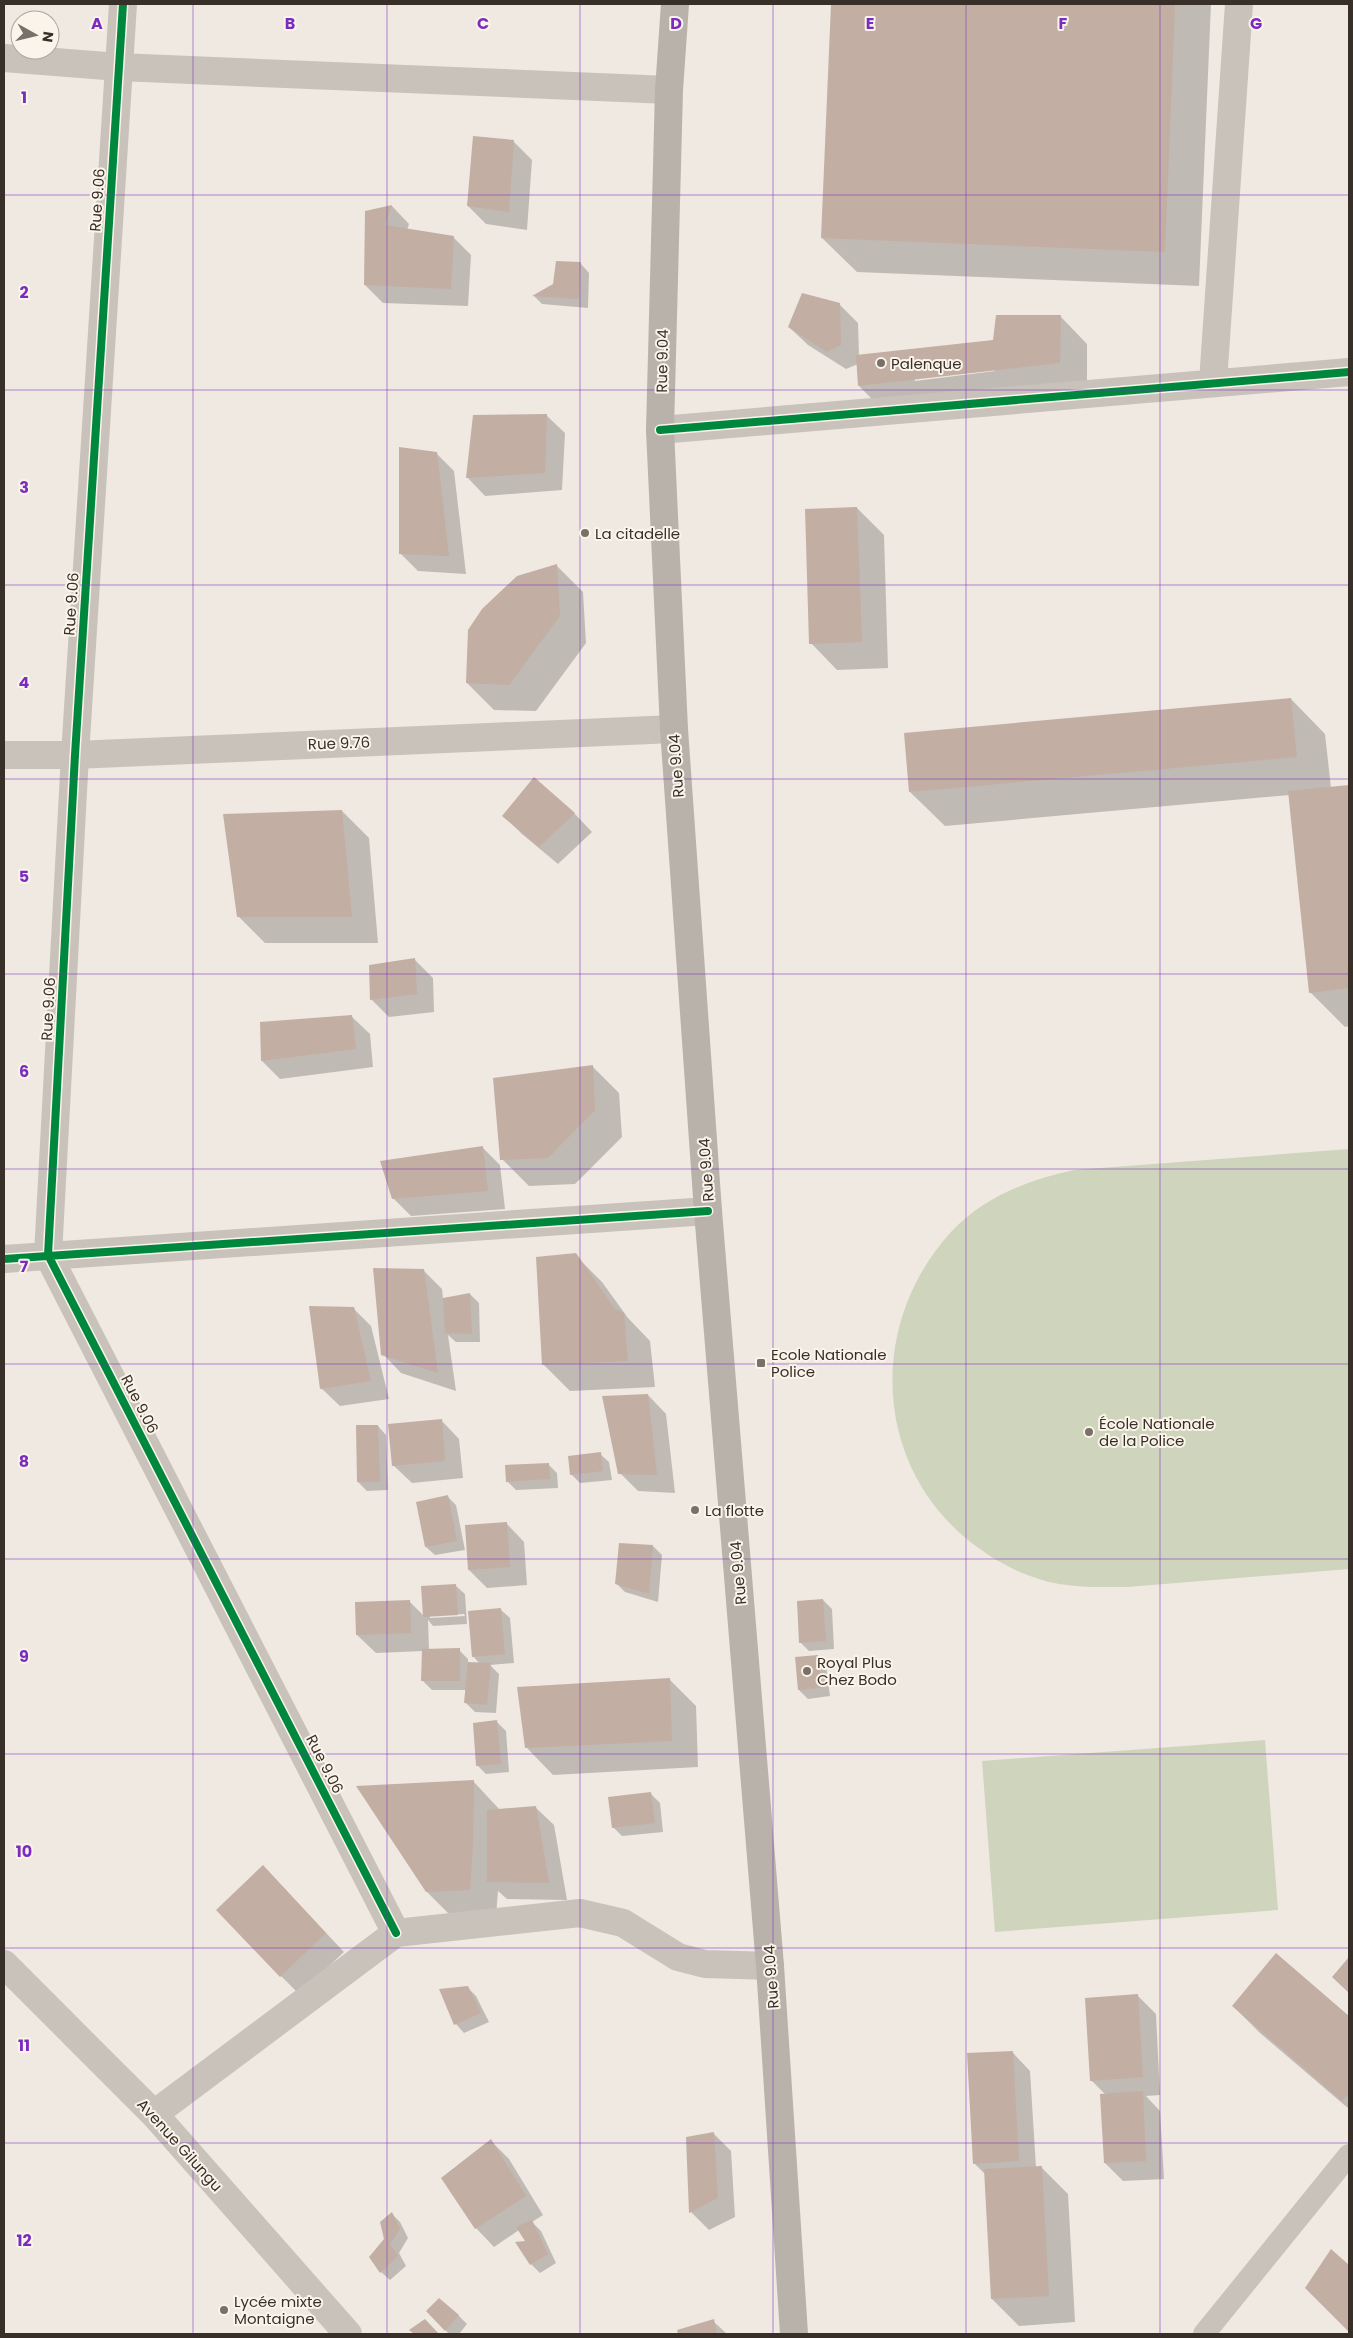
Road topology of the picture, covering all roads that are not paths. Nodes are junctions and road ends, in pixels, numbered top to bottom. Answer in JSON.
{"nodes":[{"id":1,"x":123,"y":4,"type":"edge"},
{"id":2,"x":675,"y":4,"type":"edge"},
{"id":3,"x":1239,"y":4,"type":"edge"},
{"id":4,"x":4,"y":58,"type":"edge"},
{"id":5,"x":119,"y":66,"type":"junction"},
{"id":6,"x":669,"y":90,"type":"junction"},
{"id":7,"x":1349,"y":372,"type":"edge"},
{"id":8,"x":1212,"y":382,"type":"junction"},
{"id":9,"x":660,"y":430,"type":"junction"},
{"id":10,"x":674,"y":729,"type":"junction"},
{"id":11,"x":4,"y":755,"type":"edge"},
{"id":12,"x":75,"y":755,"type":"junction"},
{"id":13,"x":708,"y":1211,"type":"junction"},
{"id":14,"x":48,"y":1255,"type":"junction"},
{"id":15,"x":4,"y":1259,"type":"edge"},
{"id":16,"x":396,"y":1933,"type":"junction"},
{"id":17,"x":4,"y":1964,"type":"edge"},
{"id":18,"x":770,"y":1966,"type":"junction"},
{"id":19,"x":154,"y":2114,"type":"junction"},
{"id":20,"x":1349,"y":2155,"type":"edge"},
{"id":21,"x":336,"y":2331,"type":"edge"},
{"id":22,"x":794,"y":2334,"type":"edge"},
{"id":23,"x":1204,"y":2334,"type":"edge"}],
"edges":[{"from":1,"to":5,"type":"street","name":"Rue 9.06"},
{"from":2,"to":6,"type":"main road","name":"Rue 9.04"},
{"from":3,"to":8,"type":"street"},
{"from":4,"to":5,"type":"street"},
{"from":5,"to":6,"type":"street"},
{"from":5,"to":12,"type":"street","name":"Rue 9.06"},
{"from":6,"to":9,"type":"main road","name":"Rue 9.04"},
{"from":7,"to":8,"type":"street"},
{"from":8,"to":9,"type":"street"},
{"from":9,"to":10,"type":"main road","name":"Rue 9.04"},
{"from":10,"to":12,"type":"street","name":"Rue 9.76"},
{"from":10,"to":13,"type":"main road","name":"Rue 9.04"},
{"from":11,"to":12,"type":"street","name":"Rue 9.76"},
{"from":12,"to":14,"type":"street","name":"Rue 9.06"},
{"from":13,"to":14,"type":"street"},
{"from":13,"to":18,"type":"main road","name":"Rue 9.04"},
{"from":14,"to":15,"type":"street"},
{"from":14,"to":16,"type":"street","name":"Rue 9.06"},
{"from":16,"to":18,"type":"street"},
{"from":16,"to":19,"type":"street"},
{"from":17,"to":19,"type":"street","name":"Avenue Gilungu"},
{"from":18,"to":22,"type":"main road","name":"Rue 9.04"},
{"from":19,"to":21,"type":"street","name":"Avenue Gilungu"},
{"from":20,"to":23,"type":"lane"}]}
